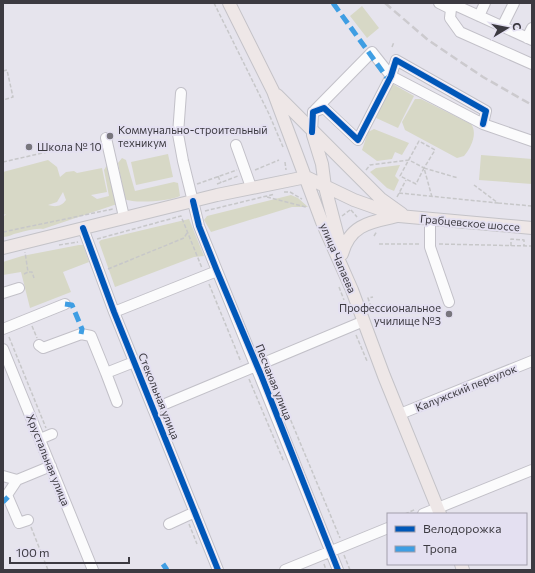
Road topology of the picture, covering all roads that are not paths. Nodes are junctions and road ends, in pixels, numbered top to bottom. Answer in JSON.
{"nodes":[{"id":1,"x":229,"y":3,"type":"edge"},
{"id":2,"x":439,"y":3,"type":"edge"},
{"id":3,"x":485,"y":3,"type":"edge"},
{"id":4,"x":514,"y":3,"type":"edge"},
{"id":5,"x":454,"y":6,"type":"edge"},
{"id":6,"x":479,"y":16,"type":"junction"},
{"id":7,"x":502,"y":27,"type":"junction"},
{"id":8,"x":532,"y":28,"type":"edge"},
{"id":9,"x":530,"y":39,"type":"edge"},
{"id":10,"x":532,"y":64,"type":"edge"},
{"id":11,"x":391,"y":76,"type":"junction"},
{"id":12,"x":273,"y":91,"type":"junction"},
{"id":13,"x":181,"y":93,"type":"dead end"},
{"id":14,"x":313,"y":112,"type":"junction"},
{"id":15,"x":483,"y":124,"type":"junction"},
{"id":16,"x":312,"y":132,"type":"junction"},
{"id":17,"x":106,"y":138,"type":"dead end"},
{"id":18,"x":532,"y":141,"type":"edge"},
{"id":19,"x":236,"y":145,"type":"dead end"},
{"id":20,"x":306,"y":177,"type":"junction"},
{"id":21,"x":251,"y":187,"type":"junction"},
{"id":22,"x":325,"y":187,"type":"junction"},
{"id":23,"x":193,"y":201,"type":"junction"},
{"id":24,"x":122,"y":212,"type":"junction"},
{"id":25,"x":403,"y":217,"type":"junction"},
{"id":26,"x":430,"y":220,"type":"junction"},
{"id":27,"x":83,"y":228,"type":"junction"},
{"id":28,"x":532,"y":228,"type":"edge"},
{"id":29,"x":3,"y":248,"type":"edge"},
{"id":30,"x":342,"y":254,"type":"junction"},
{"id":31,"x":217,"y":271,"type":"junction"},
{"id":32,"x":19,"y":288,"type":"dead end"},
{"id":33,"x":352,"y":290,"type":"junction"},
{"id":34,"x":3,"y":293,"type":"edge"},
{"id":35,"x":449,"y":302,"type":"dead end"},
{"id":36,"x":65,"y":304,"type":"dead end"},
{"id":37,"x":114,"y":312,"type":"junction"},
{"id":38,"x":364,"y":321,"type":"junction"},
{"id":39,"x":4,"y":328,"type":"edge"},
{"id":40,"x":39,"y":345,"type":"road end"},
{"id":41,"x":3,"y":349,"type":"edge"},
{"id":42,"x":532,"y":361,"type":"edge"},
{"id":43,"x":134,"y":362,"type":"junction"},
{"id":44,"x":257,"y":365,"type":"junction"},
{"id":45,"x":106,"y":373,"type":"junction"},
{"id":46,"x":117,"y":402,"type":"dead end"},
{"id":47,"x":153,"y":409,"type":"junction"},
{"id":48,"x":400,"y":414,"type":"junction"},
{"id":49,"x":50,"y":466,"type":"junction"},
{"id":50,"x":532,"y":470,"type":"edge"},
{"id":51,"x":3,"y":476,"type":"edge"},
{"id":52,"x":17,"y":480,"type":"junction"},
{"id":53,"x":439,"y":511,"type":"edge"},
{"id":54,"x":195,"y":512,"type":"junction"},
{"id":55,"x":428,"y":513,"type":"edge"},
{"id":56,"x":28,"y":520,"type":"road end"},
{"id":57,"x":169,"y":524,"type":"dead end"},
{"id":58,"x":387,"y":528,"type":"edge"},
{"id":59,"x":331,"y":552,"type":"junction"},
{"id":60,"x":93,"y":570,"type":"edge"},
{"id":61,"x":218,"y":570,"type":"edge"},
{"id":62,"x":285,"y":570,"type":"edge"},
{"id":63,"x":338,"y":570,"type":"edge"}],
"edges":[{"from":1,"to":12,"type":"main road"},
{"from":2,"to":5,"type":"street"},
{"from":3,"to":6,"type":"street"},
{"from":4,"to":7,"type":"street"},
{"from":5,"to":6,"type":"street"},
{"from":5,"to":10,"type":"street"},
{"from":6,"to":7,"type":"street"},
{"from":7,"to":9,"type":"street"},
{"from":8,"to":9,"type":"street"},
{"from":11,"to":14,"type":"street"},
{"from":11,"to":14,"type":"street"},
{"from":11,"to":15,"type":"street"},
{"from":11,"to":15,"type":"street"},
{"from":12,"to":16,"type":"main road","name":"Грабцевское шоссе"},
{"from":12,"to":20,"type":"main road","name":"улица Чапаева"},
{"from":13,"to":23,"type":"street","name":"Песчаная улица"},
{"from":14,"to":16,"type":"street"},
{"from":15,"to":18,"type":"street"},
{"from":16,"to":22,"type":"main road"},
{"from":16,"to":25,"type":"main road","name":"Грабцевское шоссе"},
{"from":17,"to":24,"type":"street"},
{"from":19,"to":21,"type":"street"},
{"from":20,"to":21,"type":"main road"},
{"from":20,"to":22,"type":"main road"},
{"from":20,"to":33,"type":"main road","name":"улица Чапаева"},
{"from":21,"to":23,"type":"main road"},
{"from":22,"to":25,"type":"main road"},
{"from":22,"to":30,"type":"main road"},
{"from":23,"to":24,"type":"main road"},
{"from":23,"to":31,"type":"street","name":"Песчаная улица"},
{"from":24,"to":27,"type":"main road"},
{"from":25,"to":26,"type":"main road","name":"Грабцевское шоссе"},
{"from":25,"to":30,"type":"main road"},
{"from":26,"to":28,"type":"main road","name":"Грабцевское шоссе"},
{"from":26,"to":35,"type":"street"},
{"from":27,"to":29,"type":"main road"},
{"from":27,"to":37,"type":"street","name":"Стекольная улица"},
{"from":30,"to":33,"type":"main road"},
{"from":31,"to":37,"type":"street"},
{"from":31,"to":44,"type":"street","name":"Песчаная улица"},
{"from":32,"to":34,"type":"street"},
{"from":33,"to":38,"type":"main road","name":"улица Чапаева"},
{"from":36,"to":39,"type":"street"},
{"from":37,"to":43,"type":"street","name":"Стекольная улица"},
{"from":38,"to":44,"type":"street"},
{"from":38,"to":48,"type":"main road","name":"улица Чапаева"},
{"from":40,"to":45,"type":"street"},
{"from":41,"to":49,"type":"street","name":"Хрустальная улица"},
{"from":42,"to":48,"type":"street","name":"Калужский переулок"},
{"from":43,"to":45,"type":"street"},
{"from":43,"to":47,"type":"street","name":"Стекольная улица"},
{"from":44,"to":47,"type":"street"},
{"from":44,"to":59,"type":"street","name":"Песчаная улица"},
{"from":45,"to":46,"type":"street"},
{"from":47,"to":54,"type":"street","name":"Стекольная улица"},
{"from":48,"to":53,"type":"main road","name":"улица Чапаева"},
{"from":49,"to":52,"type":"street"},
{"from":49,"to":60,"type":"street","name":"Хрустальная улица"},
{"from":50,"to":53,"type":"street"},
{"from":51,"to":52,"type":"street"},
{"from":52,"to":56,"type":"street"},
{"from":53,"to":55,"type":"street"},
{"from":54,"to":57,"type":"street"},
{"from":54,"to":61,"type":"street","name":"Стекольная улица"},
{"from":58,"to":59,"type":"street"},
{"from":59,"to":62,"type":"street"},
{"from":59,"to":63,"type":"street","name":"Песчаная улица"}]}
